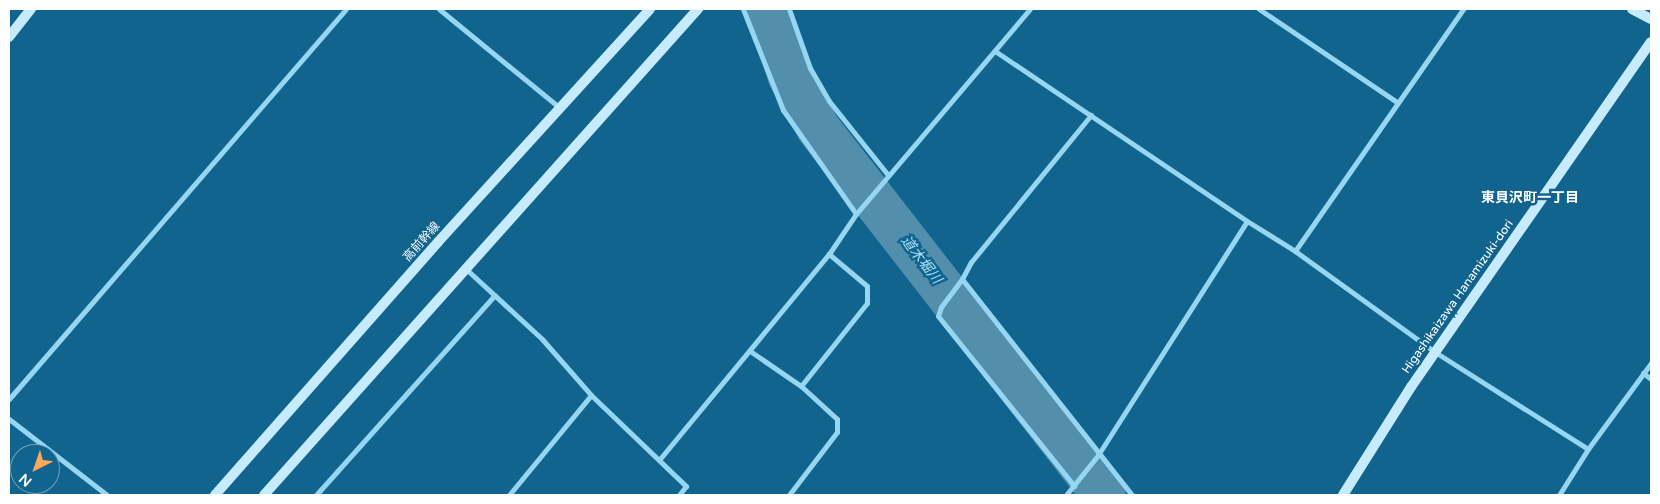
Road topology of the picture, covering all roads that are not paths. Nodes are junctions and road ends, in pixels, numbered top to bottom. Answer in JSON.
{"nodes":[{"id":1,"x":31,"y":9,"type":"edge"},
{"id":2,"x":346,"y":9,"type":"edge"},
{"id":3,"x":439,"y":9,"type":"edge"},
{"id":4,"x":650,"y":9,"type":"edge"},
{"id":5,"x":698,"y":9,"type":"edge"},
{"id":6,"x":742,"y":9,"type":"edge"},
{"id":7,"x":789,"y":9,"type":"edge"},
{"id":8,"x":1030,"y":9,"type":"edge"},
{"id":9,"x":1259,"y":9,"type":"edge"},
{"id":10,"x":1463,"y":9,"type":"edge"},
{"id":11,"x":1632,"y":9,"type":"edge"},
{"id":12,"x":1651,"y":19,"type":"edge"},
{"id":13,"x":9,"y":36,"type":"edge"},
{"id":14,"x":1651,"y":42,"type":"edge"},
{"id":15,"x":995,"y":50,"type":"junction"},
{"id":16,"x":1397,"y":102,"type":"junction"},
{"id":17,"x":562,"y":109,"type":"junction"},
{"id":18,"x":1091,"y":115,"type":"junction"},
{"id":19,"x":888,"y":175,"type":"junction"},
{"id":20,"x":856,"y":214,"type":"junction"},
{"id":21,"x":1247,"y":221,"type":"junction"},
{"id":22,"x":1295,"y":250,"type":"junction"},
{"id":23,"x":829,"y":254,"type":"junction"},
{"id":24,"x":466,"y":268,"type":"junction"},
{"id":25,"x":962,"y":280,"type":"junction"},
{"id":26,"x":495,"y":296,"type":"junction"},
{"id":27,"x":750,"y":351,"type":"junction"},
{"id":28,"x":1435,"y":352,"type":"junction"},
{"id":29,"x":1651,"y":363,"type":"edge"},
{"id":30,"x":1643,"y":373,"type":"junction"},
{"id":31,"x":1651,"y":379,"type":"edge"},
{"id":32,"x":801,"y":386,"type":"junction"},
{"id":33,"x":591,"y":395,"type":"junction"},
{"id":34,"x":9,"y":399,"type":"edge"},
{"id":35,"x":9,"y":420,"type":"edge"},
{"id":36,"x":1588,"y":448,"type":"junction"},
{"id":37,"x":1098,"y":455,"type":"junction"},
{"id":38,"x":659,"y":460,"type":"junction"},
{"id":39,"x":1074,"y":486,"type":"junction"},
{"id":40,"x":107,"y":495,"type":"edge"},
{"id":41,"x":215,"y":495,"type":"edge"},
{"id":42,"x":264,"y":495,"type":"edge"},
{"id":43,"x":316,"y":495,"type":"edge"},
{"id":44,"x":509,"y":495,"type":"edge"},
{"id":45,"x":679,"y":495,"type":"edge"},
{"id":46,"x":789,"y":495,"type":"edge"},
{"id":47,"x":1066,"y":495,"type":"edge"},
{"id":48,"x":1132,"y":495,"type":"edge"},
{"id":49,"x":1343,"y":495,"type":"edge"},
{"id":50,"x":1559,"y":495,"type":"edge"}],
"edges":[{"from":1,"to":13,"type":"street"},
{"from":2,"to":34,"type":"street"},
{"from":3,"to":17,"type":"street"},
{"from":4,"to":17,"type":"street","name":"高前幹線"},
{"from":5,"to":24,"type":"street"},
{"from":6,"to":20,"type":"street"},
{"from":7,"to":19,"type":"street"},
{"from":8,"to":15,"type":"street"},
{"from":9,"to":16,"type":"street"},
{"from":10,"to":16,"type":"street"},
{"from":11,"to":12,"type":"street"},
{"from":14,"to":28,"type":"street","name":"Higashikaizawa Hanamizuki-dori"},
{"from":15,"to":18,"type":"street"},
{"from":15,"to":19,"type":"street"},
{"from":16,"to":22,"type":"street"},
{"from":17,"to":41,"type":"street","name":"高前幹線"},
{"from":18,"to":21,"type":"street"},
{"from":18,"to":25,"type":"street"},
{"from":19,"to":20,"type":"street"},
{"from":20,"to":23,"type":"street"},
{"from":21,"to":22,"type":"street"},
{"from":21,"to":37,"type":"street"},
{"from":22,"to":28,"type":"street"},
{"from":23,"to":27,"type":"street"},
{"from":23,"to":32,"type":"street"},
{"from":24,"to":26,"type":"street"},
{"from":24,"to":42,"type":"street"},
{"from":25,"to":37,"type":"street"},
{"from":25,"to":39,"type":"street"},
{"from":26,"to":33,"type":"street"},
{"from":26,"to":43,"type":"street"},
{"from":27,"to":32,"type":"street"},
{"from":27,"to":38,"type":"street"},
{"from":28,"to":36,"type":"street"},
{"from":28,"to":49,"type":"street","name":"Higashikaizawa Hanamizuki-dori"},
{"from":29,"to":30,"type":"street"},
{"from":30,"to":31,"type":"street"},
{"from":30,"to":36,"type":"street"},
{"from":32,"to":46,"type":"street"},
{"from":33,"to":38,"type":"street"},
{"from":33,"to":44,"type":"street"},
{"from":35,"to":40,"type":"street"},
{"from":36,"to":50,"type":"street"},
{"from":37,"to":39,"type":"street"},
{"from":37,"to":48,"type":"street"},
{"from":38,"to":45,"type":"street"},
{"from":39,"to":47,"type":"street"}]}
